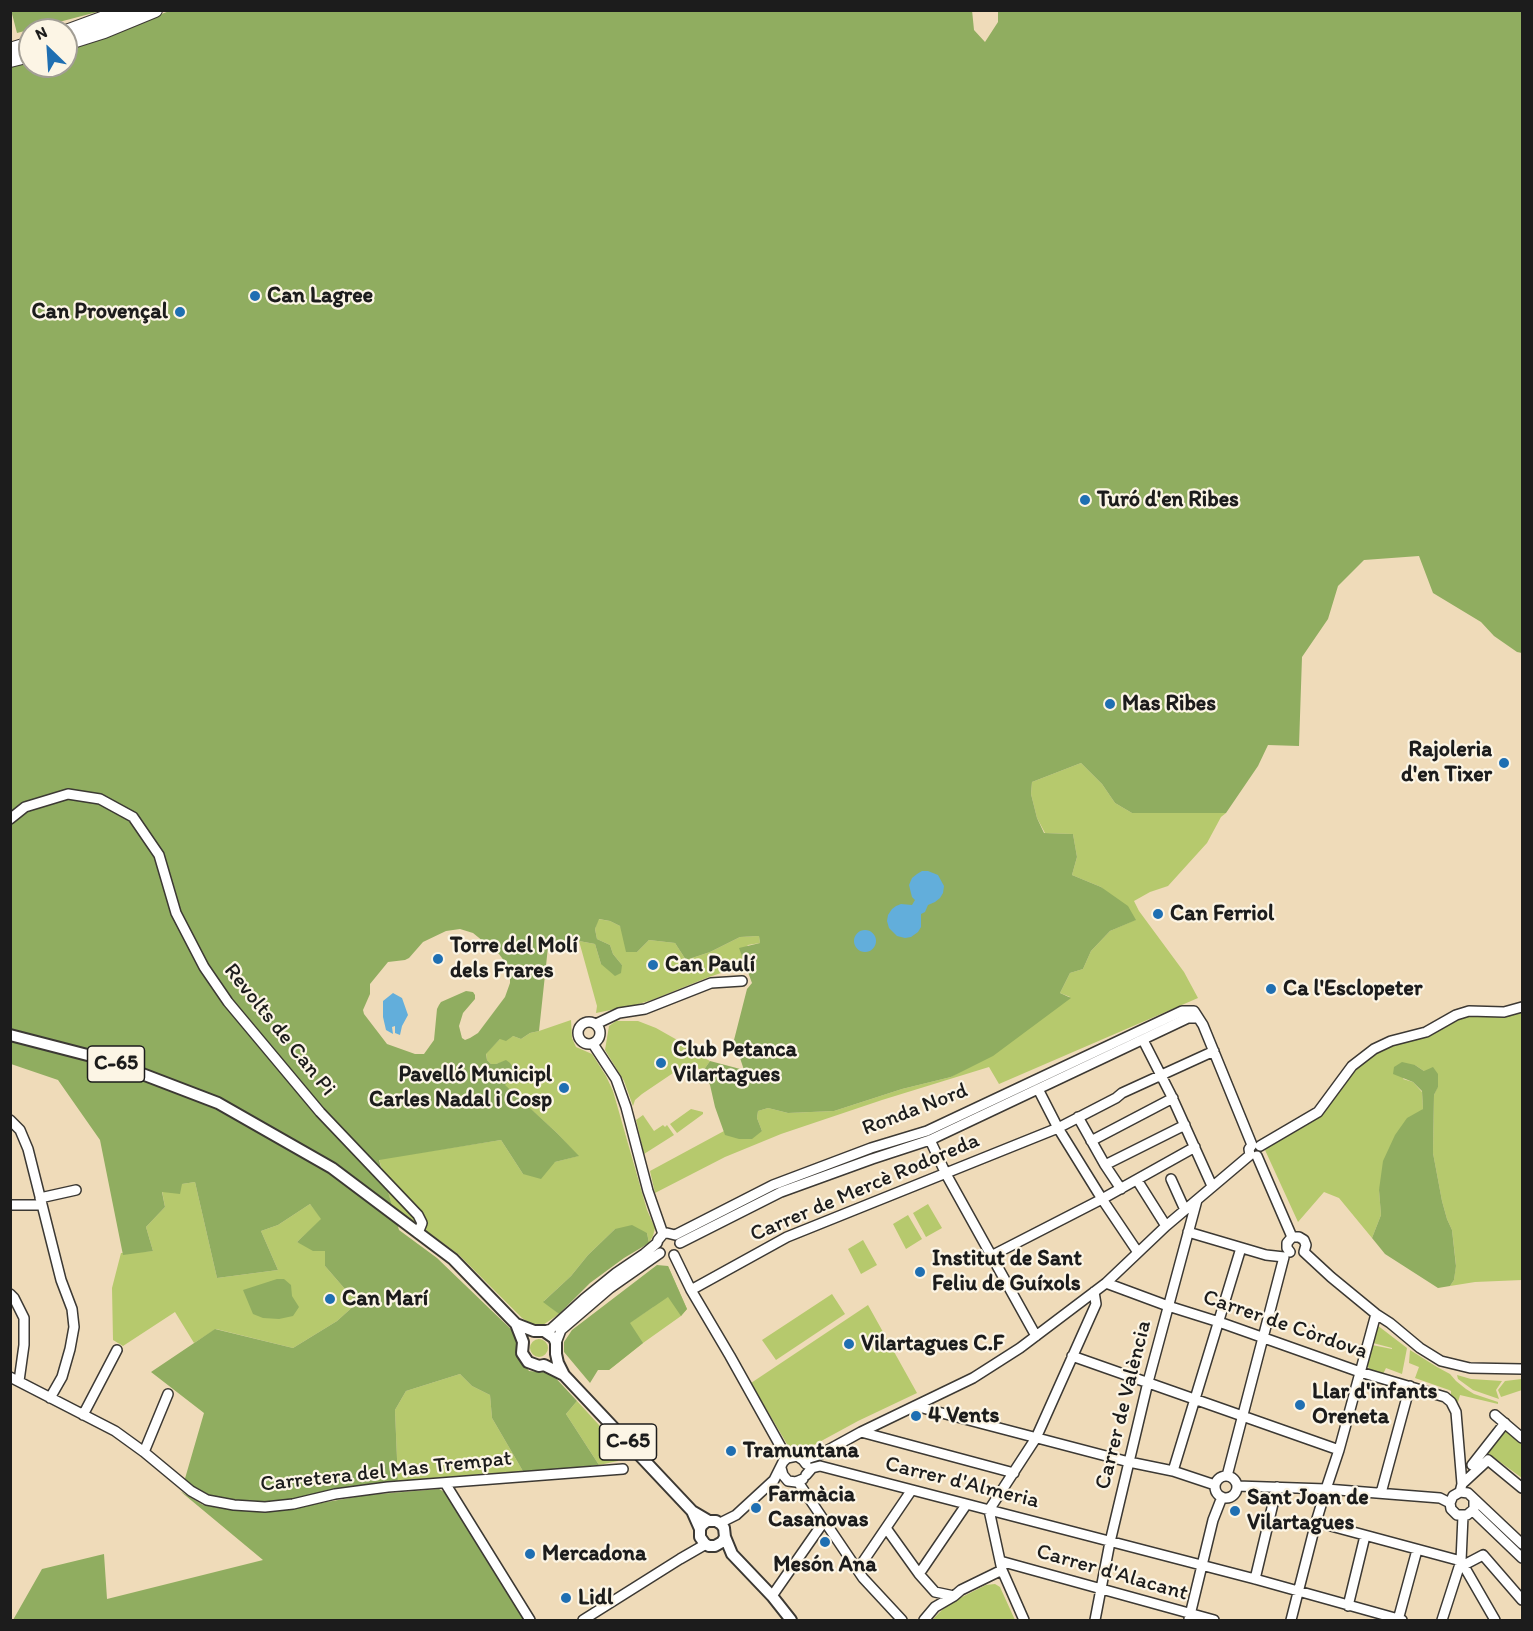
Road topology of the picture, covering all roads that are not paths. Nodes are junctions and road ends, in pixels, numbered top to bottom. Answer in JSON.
{"nodes":[{"id":1,"x":126,"y":10,"type":"edge"},
{"id":2,"x":155,"y":10,"type":"edge"},
{"id":3,"x":78,"y":28,"type":"edge"},
{"id":4,"x":78,"y":39,"type":"edge"},
{"id":5,"x":10,"y":819,"type":"edge"},
{"id":6,"x":742,"y":981,"type":"dead end"},
{"id":7,"x":1522,"y":1007,"type":"edge"},
{"id":8,"x":1196,"y":1015,"type":"junction"},
{"id":9,"x":596,"y":1024,"type":"junction"},
{"id":10,"x":10,"y":1035,"type":"edge"},
{"id":11,"x":1143,"y":1040,"type":"junction"},
{"id":12,"x":593,"y":1044,"type":"junction"},
{"id":13,"x":1214,"y":1051,"type":"junction"},
{"id":14,"x":1161,"y":1075,"type":"junction"},
{"id":15,"x":1038,"y":1089,"type":"junction"},
{"id":16,"x":1173,"y":1098,"type":"junction"},
{"id":17,"x":1077,"y":1117,"type":"junction"},
{"id":18,"x":10,"y":1120,"type":"edge"},
{"id":19,"x":1185,"y":1125,"type":"junction"},
{"id":20,"x":1058,"y":1128,"type":"junction"},
{"id":21,"x":930,"y":1140,"type":"junction"},
{"id":22,"x":1091,"y":1141,"type":"junction"},
{"id":23,"x":1195,"y":1147,"type":"junction"},
{"id":24,"x":1255,"y":1151,"type":"junction"},
{"id":25,"x":1105,"y":1165,"type":"junction"},
{"id":26,"x":946,"y":1174,"type":"junction"},
{"id":27,"x":1172,"y":1179,"type":"dead end"},
{"id":28,"x":1137,"y":1180,"type":"junction"},
{"id":29,"x":1212,"y":1186,"type":"junction"},
{"id":30,"x":1121,"y":1189,"type":"junction"},
{"id":31,"x":76,"y":1190,"type":"dead end"},
{"id":32,"x":1102,"y":1199,"type":"junction"},
{"id":33,"x":1197,"y":1200,"type":"junction"},
{"id":34,"x":41,"y":1202,"type":"junction"},
{"id":35,"x":10,"y":1205,"type":"edge"},
{"id":36,"x":1185,"y":1210,"type":"junction"},
{"id":37,"x":1166,"y":1226,"type":"junction"},
{"id":38,"x":1188,"y":1232,"type":"junction"},
{"id":39,"x":418,"y":1233,"type":"junction"},
{"id":40,"x":663,"y":1234,"type":"junction"},
{"id":41,"x":1292,"y":1237,"type":"junction"},
{"id":42,"x":678,"y":1239,"type":"junction"},
{"id":43,"x":657,"y":1243,"type":"junction"},
{"id":44,"x":1241,"y":1248,"type":"junction"},
{"id":45,"x":1137,"y":1251,"type":"junction"},
{"id":46,"x":1304,"y":1251,"type":"junction"},
{"id":47,"x":660,"y":1253,"type":"junction"},
{"id":48,"x":1287,"y":1254,"type":"junction"},
{"id":49,"x":674,"y":1256,"type":"junction"},
{"id":50,"x":991,"y":1257,"type":"junction"},
{"id":51,"x":1106,"y":1283,"type":"junction"},
{"id":52,"x":691,"y":1290,"type":"junction"},
{"id":53,"x":1094,"y":1292,"type":"junction"},
{"id":54,"x":10,"y":1294,"type":"edge"},
{"id":55,"x":1168,"y":1306,"type":"junction"},
{"id":56,"x":1376,"y":1314,"type":"junction"},
{"id":57,"x":1219,"y":1322,"type":"junction"},
{"id":58,"x":516,"y":1324,"type":"junction"},
{"id":59,"x":539,"y":1331,"type":"junction"},
{"id":60,"x":1036,"y":1336,"type":"junction"},
{"id":61,"x":1263,"y":1337,"type":"junction"},
{"id":62,"x":523,"y":1342,"type":"junction"},
{"id":63,"x":556,"y":1348,"type":"junction"},
{"id":64,"x":117,"y":1350,"type":"dead end"},
{"id":65,"x":1072,"y":1356,"type":"junction"},
{"id":66,"x":544,"y":1365,"type":"junction"},
{"id":67,"x":1522,"y":1369,"type":"edge"},
{"id":68,"x":1360,"y":1372,"type":"junction"},
{"id":69,"x":564,"y":1375,"type":"junction"},
{"id":70,"x":15,"y":1379,"type":"edge"},
{"id":71,"x":1148,"y":1382,"type":"junction"},
{"id":72,"x":1410,"y":1386,"type":"junction"},
{"id":73,"x":168,"y":1394,"type":"dead end"},
{"id":74,"x":50,"y":1398,"type":"junction"},
{"id":75,"x":1194,"y":1399,"type":"junction"},
{"id":76,"x":915,"y":1406,"type":"junction"},
{"id":77,"x":83,"y":1415,"type":"junction"},
{"id":78,"x":1495,"y":1415,"type":"dead end"},
{"id":79,"x":1244,"y":1416,"type":"junction"},
{"id":80,"x":1504,"y":1423,"type":"junction"},
{"id":81,"x":861,"y":1432,"type":"junction"},
{"id":82,"x":1036,"y":1437,"type":"junction"},
{"id":83,"x":1522,"y":1438,"type":"edge"},
{"id":84,"x":1339,"y":1450,"type":"junction"},
{"id":85,"x":144,"y":1452,"type":"junction"},
{"id":86,"x":819,"y":1455,"type":"junction"},
{"id":87,"x":787,"y":1458,"type":"junction"},
{"id":88,"x":803,"y":1460,"type":"junction"},
{"id":89,"x":1129,"y":1462,"type":"junction"},
{"id":90,"x":1472,"y":1465,"type":"dead end"},
{"id":91,"x":623,"y":1469,"type":"dead end"},
{"id":92,"x":1173,"y":1471,"type":"junction"},
{"id":93,"x":807,"y":1472,"type":"junction"},
{"id":94,"x":782,"y":1473,"type":"junction"},
{"id":95,"x":1014,"y":1473,"type":"junction"},
{"id":96,"x":1227,"y":1476,"type":"junction"},
{"id":97,"x":798,"y":1482,"type":"junction"},
{"id":98,"x":446,"y":1483,"type":"junction"},
{"id":99,"x":1215,"y":1485,"type":"junction"},
{"id":100,"x":1237,"y":1486,"type":"junction"},
{"id":101,"x":1277,"y":1487,"type":"junction"},
{"id":102,"x":1522,"y":1488,"type":"edge"},
{"id":103,"x":1326,"y":1489,"type":"junction"},
{"id":104,"x":911,"y":1491,"type":"junction"},
{"id":105,"x":1381,"y":1493,"type":"junction"},
{"id":106,"x":1456,"y":1494,"type":"junction"},
{"id":107,"x":1221,"y":1497,"type":"junction"},
{"id":108,"x":1474,"y":1499,"type":"junction"},
{"id":109,"x":966,"y":1505,"type":"junction"},
{"id":110,"x":989,"y":1510,"type":"junction"},
{"id":111,"x":1473,"y":1511,"type":"junction"},
{"id":112,"x":1463,"y":1516,"type":"junction"},
{"id":113,"x":825,"y":1520,"type":"junction"},
{"id":114,"x":1316,"y":1522,"type":"junction"},
{"id":115,"x":886,"y":1528,"type":"junction"},
{"id":116,"x":713,"y":1533,"type":"junction"},
{"id":117,"x":1365,"y":1536,"type":"junction"},
{"id":118,"x":1110,"y":1542,"type":"junction"},
{"id":119,"x":1522,"y":1544,"type":"edge"},
{"id":120,"x":1418,"y":1550,"type":"junction"},
{"id":121,"x":1522,"y":1558,"type":"edge"},
{"id":122,"x":1462,"y":1563,"type":"junction"},
{"id":123,"x":1001,"y":1566,"type":"junction"},
{"id":124,"x":1201,"y":1566,"type":"junction"},
{"id":125,"x":858,"y":1569,"type":"junction"},
{"id":126,"x":920,"y":1574,"type":"junction"},
{"id":127,"x":1255,"y":1579,"type":"junction"},
{"id":128,"x":1101,"y":1590,"type":"junction"},
{"id":129,"x":1298,"y":1592,"type":"junction"},
{"id":130,"x":772,"y":1596,"type":"junction"},
{"id":131,"x":954,"y":1596,"type":"junction"},
{"id":132,"x":1522,"y":1600,"type":"edge"},
{"id":133,"x":1348,"y":1606,"type":"junction"},
{"id":134,"x":1190,"y":1618,"type":"edge"},
{"id":135,"x":530,"y":1620,"type":"edge"},
{"id":136,"x":583,"y":1620,"type":"edge"},
{"id":137,"x":791,"y":1620,"type":"edge"},
{"id":138,"x":798,"y":1620,"type":"edge"},
{"id":139,"x":902,"y":1620,"type":"edge"},
{"id":140,"x":924,"y":1620,"type":"edge"},
{"id":141,"x":1024,"y":1620,"type":"edge"},
{"id":142,"x":1095,"y":1620,"type":"edge"},
{"id":143,"x":1215,"y":1620,"type":"edge"},
{"id":144,"x":1291,"y":1620,"type":"edge"},
{"id":145,"x":1399,"y":1620,"type":"edge"},
{"id":146,"x":1442,"y":1620,"type":"edge"},
{"id":147,"x":1495,"y":1620,"type":"edge"}],
"edges":[{"from":1,"to":3,"type":"highway"},
{"from":2,"to":4,"type":"highway"},
{"from":5,"to":39,"type":"street","name":"Revolts de Can Pi"},
{"from":6,"to":9,"type":"street"},
{"from":7,"to":24,"type":"street"},
{"from":8,"to":11,"type":"street","name":"Ronda Nord"},
{"from":8,"to":13,"type":"street"},
{"from":8,"to":42,"type":"street","name":"Ronda Nord"},
{"from":9,"to":12,"type":"street"},
{"from":9,"to":12,"type":"street"},
{"from":10,"to":39,"type":"main road","number":"C-65"},
{"from":11,"to":14,"type":"street"},
{"from":11,"to":15,"type":"street","name":"Ronda Nord"},
{"from":12,"to":40,"type":"street"},
{"from":13,"to":14,"type":"street","name":"Carrer de Mercè Rodoreda"},
{"from":13,"to":24,"type":"street"},
{"from":14,"to":16,"type":"street"},
{"from":14,"to":17,"type":"street","name":"Carrer de Mercè Rodoreda"},
{"from":15,"to":20,"type":"street"},
{"from":15,"to":21,"type":"street","name":"Ronda Nord"},
{"from":16,"to":19,"type":"street"},
{"from":16,"to":22,"type":"street"},
{"from":17,"to":20,"type":"street","name":"Carrer de Mercè Rodoreda"},
{"from":17,"to":22,"type":"street"},
{"from":18,"to":34,"type":"street"},
{"from":19,"to":23,"type":"street"},
{"from":19,"to":25,"type":"street"},
{"from":20,"to":26,"type":"street","name":"Carrer de Mercè Rodoreda"},
{"from":20,"to":32,"type":"street"},
{"from":21,"to":26,"type":"street"},
{"from":21,"to":42,"type":"street","name":"Ronda Nord"},
{"from":22,"to":25,"type":"street"},
{"from":23,"to":28,"type":"street"},
{"from":23,"to":29,"type":"street"},
{"from":24,"to":29,"type":"street"},
{"from":24,"to":41,"type":"street"},
{"from":25,"to":30,"type":"street"},
{"from":26,"to":50,"type":"street"},
{"from":26,"to":52,"type":"street","name":"Carrer de Mercè Rodoreda"},
{"from":27,"to":36,"type":"street"},
{"from":28,"to":30,"type":"street"},
{"from":28,"to":37,"type":"street"},
{"from":29,"to":33,"type":"street"},
{"from":30,"to":32,"type":"street"},
{"from":31,"to":34,"type":"street"},
{"from":32,"to":45,"type":"street"},
{"from":32,"to":50,"type":"street"},
{"from":33,"to":36,"type":"street"},
{"from":33,"to":38,"type":"street","name":"Carrer de València"},
{"from":34,"to":35,"type":"street"},
{"from":34,"to":74,"type":"street"},
{"from":36,"to":37,"type":"street"},
{"from":37,"to":45,"type":"street"},
{"from":38,"to":44,"type":"street"},
{"from":38,"to":55,"type":"street","name":"Carrer de València"},
{"from":39,"to":58,"type":"main road","number":"C-65"},
{"from":40,"to":42,"type":"street"},
{"from":40,"to":43,"type":"street"},
{"from":41,"to":46,"type":"street"},
{"from":41,"to":48,"type":"street"},
{"from":42,"to":49,"type":"street"},
{"from":43,"to":47,"type":"street"},
{"from":43,"to":59,"type":"street"},
{"from":44,"to":48,"type":"street"},
{"from":44,"to":57,"type":"street"},
{"from":45,"to":51,"type":"street"},
{"from":46,"to":48,"type":"street"},
{"from":46,"to":56,"type":"street"},
{"from":47,"to":49,"type":"street"},
{"from":47,"to":63,"type":"street"},
{"from":48,"to":61,"type":"street"},
{"from":49,"to":52,"type":"street"},
{"from":50,"to":60,"type":"street"},
{"from":51,"to":53,"type":"street"},
{"from":51,"to":55,"type":"street","name":"Carrer de Còrdova"},
{"from":52,"to":87,"type":"street"},
{"from":53,"to":60,"type":"street"},
{"from":53,"to":65,"type":"street"},
{"from":54,"to":70,"type":"street"},
{"from":55,"to":57,"type":"street","name":"Carrer de Còrdova"},
{"from":55,"to":71,"type":"street","name":"Carrer de València"},
{"from":56,"to":67,"type":"street"},
{"from":56,"to":68,"type":"street"},
{"from":57,"to":61,"type":"street","name":"Carrer de Còrdova"},
{"from":57,"to":75,"type":"street"},
{"from":58,"to":59,"type":"main road","number":"C-65"},
{"from":58,"to":62,"type":"main road","number":"C-65"},
{"from":59,"to":62,"type":"main road"},
{"from":59,"to":63,"type":"main road"},
{"from":60,"to":76,"type":"street"},
{"from":61,"to":68,"type":"street","name":"Carrer de Còrdova"},
{"from":61,"to":79,"type":"street"},
{"from":62,"to":66,"type":"main road"},
{"from":63,"to":66,"type":"main road"},
{"from":63,"to":69,"type":"main road","number":"C-65"},
{"from":64,"to":77,"type":"street"},
{"from":65,"to":71,"type":"street"},
{"from":65,"to":82,"type":"street"},
{"from":66,"to":69,"type":"main road","number":"C-65"},
{"from":68,"to":72,"type":"street","name":"Carrer de Còrdova"},
{"from":68,"to":84,"type":"street"},
{"from":69,"to":116,"type":"main road","number":"C-65"},
{"from":70,"to":74,"type":"street","name":"Carretera del Mas Trempat"},
{"from":71,"to":75,"type":"street"},
{"from":71,"to":89,"type":"street","name":"Carrer de València"},
{"from":72,"to":105,"type":"street"},
{"from":72,"to":106,"type":"street","name":"Carrer de Còrdova"},
{"from":73,"to":85,"type":"street"},
{"from":74,"to":77,"type":"street","name":"Carretera del Mas Trempat"},
{"from":75,"to":79,"type":"street"},
{"from":75,"to":92,"type":"street"},
{"from":76,"to":81,"type":"street"},
{"from":76,"to":82,"type":"street"},
{"from":77,"to":85,"type":"street","name":"Carretera del Mas Trempat"},
{"from":78,"to":80,"type":"street"},
{"from":79,"to":84,"type":"street"},
{"from":79,"to":96,"type":"street"},
{"from":80,"to":83,"type":"street"},
{"from":80,"to":90,"type":"street"},
{"from":81,"to":86,"type":"street"},
{"from":81,"to":95,"type":"street"},
{"from":82,"to":89,"type":"street"},
{"from":82,"to":95,"type":"street"},
{"from":84,"to":103,"type":"street"},
{"from":85,"to":98,"type":"street","name":"Carretera del Mas Trempat"},
{"from":86,"to":88,"type":"street"},
{"from":86,"to":93,"type":"street"},
{"from":87,"to":88,"type":"street"},
{"from":87,"to":94,"type":"street"},
{"from":88,"to":93,"type":"street"},
{"from":89,"to":92,"type":"street"},
{"from":89,"to":118,"type":"street","name":"Carrer de València"},
{"from":91,"to":98,"type":"street","name":"Carretera del Mas Trempat"},
{"from":92,"to":99,"type":"street"},
{"from":93,"to":97,"type":"street"},
{"from":93,"to":104,"type":"street","name":"Carrer d'Almeria"},
{"from":94,"to":97,"type":"street"},
{"from":94,"to":116,"type":"street"},
{"from":95,"to":110,"type":"street"},
{"from":96,"to":99,"type":"street"},
{"from":96,"to":100,"type":"street"},
{"from":97,"to":113,"type":"street"},
{"from":98,"to":135,"type":"street"},
{"from":99,"to":107,"type":"street"},
{"from":100,"to":101,"type":"street"},
{"from":100,"to":107,"type":"street"},
{"from":101,"to":103,"type":"street"},
{"from":101,"to":127,"type":"street"},
{"from":102,"to":106,"type":"street"},
{"from":103,"to":105,"type":"street"},
{"from":103,"to":114,"type":"street"},
{"from":104,"to":109,"type":"street","name":"Carrer d'Almeria"},
{"from":104,"to":115,"type":"street"},
{"from":105,"to":106,"type":"street"},
{"from":106,"to":108,"type":"street"},
{"from":106,"to":112,"type":"street"},
{"from":107,"to":124,"type":"street"},
{"from":108,"to":111,"type":"street"},
{"from":108,"to":119,"type":"street"},
{"from":109,"to":110,"type":"street","name":"Carrer d'Almeria"},
{"from":109,"to":126,"type":"street"},
{"from":110,"to":118,"type":"street","name":"Carrer d'Almeria"},
{"from":110,"to":123,"type":"street"},
{"from":111,"to":112,"type":"street"},
{"from":111,"to":121,"type":"street"},
{"from":112,"to":122,"type":"street"},
{"from":113,"to":125,"type":"street"},
{"from":113,"to":130,"type":"street"},
{"from":114,"to":117,"type":"street"},
{"from":114,"to":129,"type":"street"},
{"from":115,"to":125,"type":"street"},
{"from":115,"to":126,"type":"street"},
{"from":116,"to":130,"type":"main road"},
{"from":116,"to":136,"type":"street"},
{"from":117,"to":120,"type":"street"},
{"from":117,"to":133,"type":"street"},
{"from":118,"to":124,"type":"street","name":"Carrer d'Almeria"},
{"from":118,"to":128,"type":"street","name":"Carrer de València"},
{"from":120,"to":122,"type":"street"},
{"from":120,"to":145,"type":"street"},
{"from":122,"to":132,"type":"street"},
{"from":122,"to":146,"type":"street"},
{"from":122,"to":147,"type":"street"},
{"from":123,"to":128,"type":"street","name":"Carrer d'Alacant"},
{"from":123,"to":131,"type":"street"},
{"from":123,"to":141,"type":"street"},
{"from":124,"to":127,"type":"street"},
{"from":124,"to":134,"type":"street"},
{"from":125,"to":139,"type":"street"},
{"from":126,"to":131,"type":"street"},
{"from":127,"to":129,"type":"street"},
{"from":128,"to":134,"type":"street","name":"Carrer d'Alacant"},
{"from":128,"to":142,"type":"street","name":"Carrer de València"},
{"from":129,"to":133,"type":"street"},
{"from":129,"to":144,"type":"street"},
{"from":130,"to":137,"type":"main road"},
{"from":130,"to":138,"type":"main road"},
{"from":131,"to":140,"type":"street"},
{"from":133,"to":145,"type":"street"},
{"from":134,"to":143,"type":"street","name":"Carrer d'Alacant"}]}
